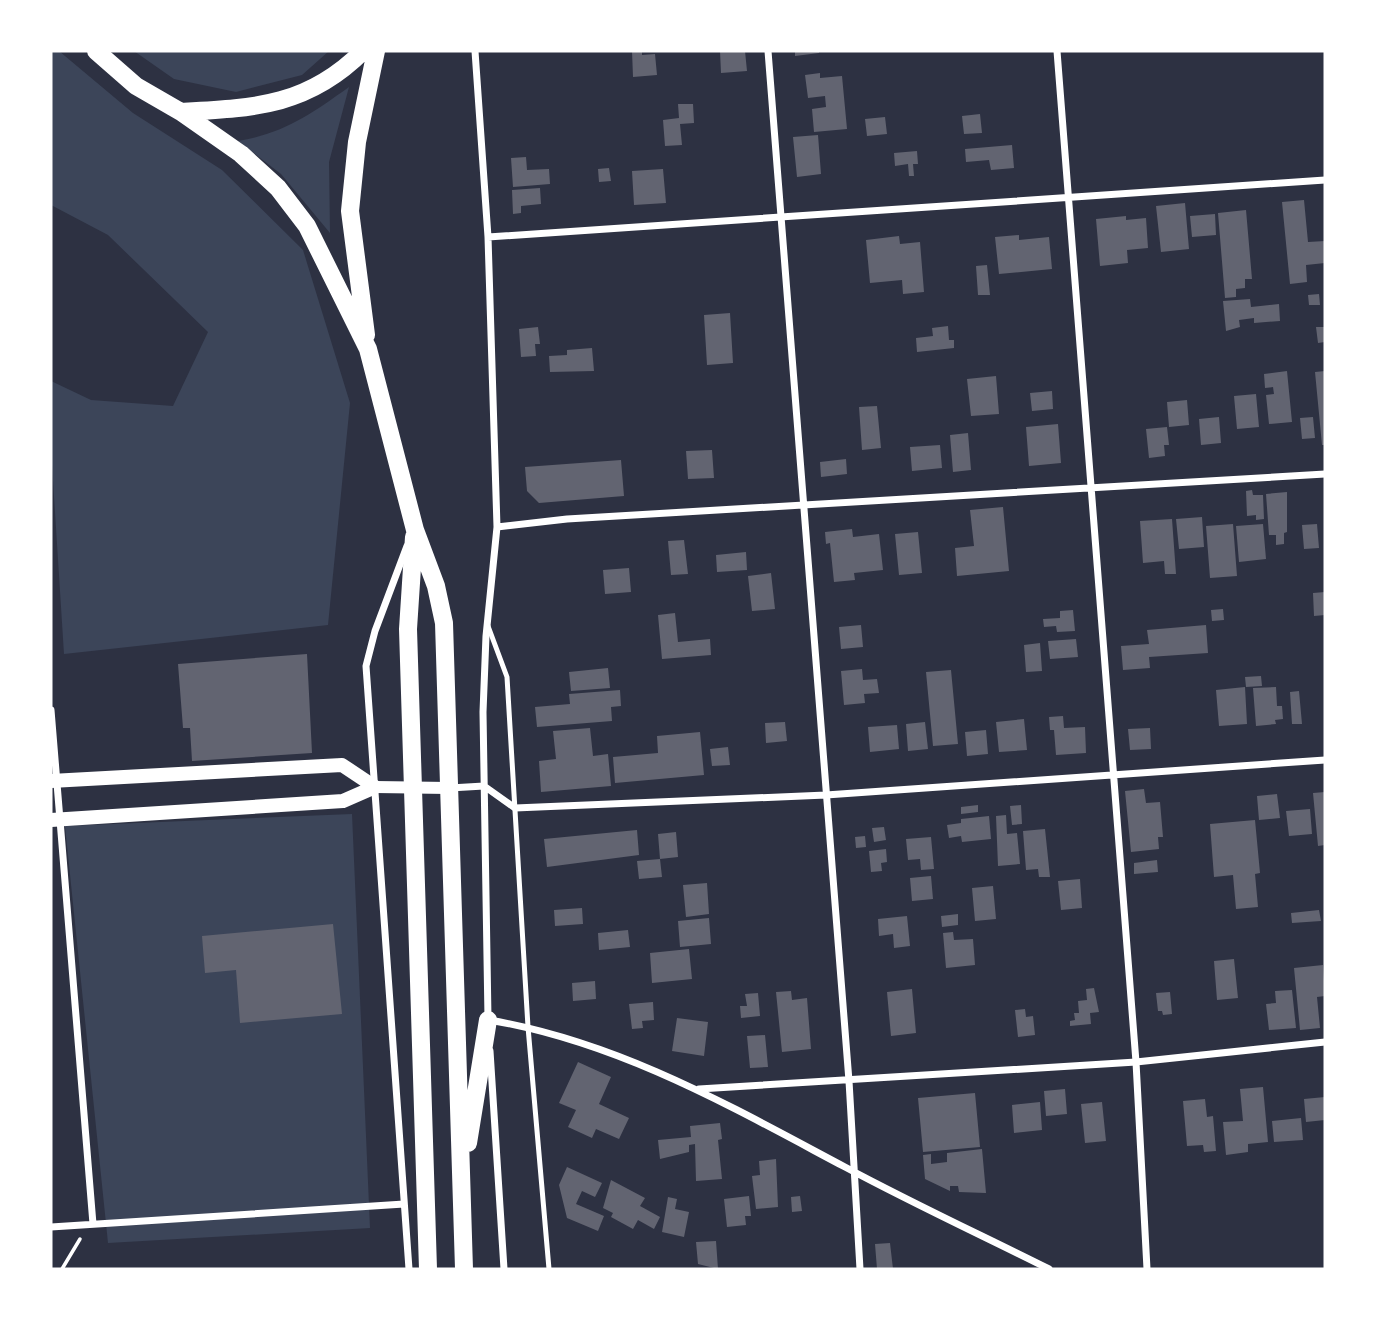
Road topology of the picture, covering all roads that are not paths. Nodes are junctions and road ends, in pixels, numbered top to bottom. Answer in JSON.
{"nodes":[{"id":1,"x":363,"y":51,"type":"edge"},
{"id":2,"x":376,"y":51,"type":"edge"},
{"id":3,"x":475,"y":51,"type":"edge"},
{"id":4,"x":768,"y":51,"type":"edge"},
{"id":5,"x":1056,"y":51,"type":"edge"},
{"id":6,"x":95,"y":52,"type":"edge"},
{"id":7,"x":181,"y":112,"type":"junction"},
{"id":8,"x":1325,"y":180,"type":"edge"},
{"id":9,"x":1068,"y":199,"type":"junction"},
{"id":10,"x":781,"y":219,"type":"junction"},
{"id":11,"x":488,"y":237,"type":"junction"},
{"id":12,"x":368,"y":349,"type":"junction"},
{"id":13,"x":1325,"y":474,"type":"edge"},
{"id":14,"x":1091,"y":488,"type":"junction"},
{"id":15,"x":803,"y":505,"type":"junction"},
{"id":16,"x":497,"y":527,"type":"junction"},
{"id":17,"x":415,"y":530,"type":"junction"},
{"id":18,"x":487,"y":623,"type":"junction"},
{"id":19,"x":51,"y":710,"type":"edge"},
{"id":20,"x":1325,"y":760,"type":"edge"},
{"id":21,"x":1114,"y":775,"type":"junction"},
{"id":22,"x":53,"y":781,"type":"edge"},
{"id":23,"x":484,"y":786,"type":"junction"},
{"id":24,"x":376,"y":787,"type":"junction"},
{"id":25,"x":412,"y":787,"type":"junction"},
{"id":26,"x":449,"y":788,"type":"junction"},
{"id":27,"x":826,"y":795,"type":"junction"},
{"id":28,"x":515,"y":808,"type":"junction"},
{"id":29,"x":55,"y":820,"type":"edge"},
{"id":30,"x":488,"y":1020,"type":"junction"},
{"id":31,"x":528,"y":1027,"type":"junction"},
{"id":32,"x":1325,"y":1042,"type":"edge"},
{"id":33,"x":1136,"y":1062,"type":"junction"},
{"id":34,"x":849,"y":1081,"type":"junction"},
{"id":35,"x":699,"y":1089,"type":"junction"},
{"id":36,"x":856,"y":1172,"type":"junction"},
{"id":37,"x":461,"y":1185,"type":"junction"},
{"id":38,"x":404,"y":1204,"type":"junction"},
{"id":39,"x":93,"y":1224,"type":"junction"},
{"id":40,"x":51,"y":1227,"type":"edge"},
{"id":41,"x":410,"y":1269,"type":"edge"},
{"id":42,"x":428,"y":1269,"type":"edge"},
{"id":43,"x":464,"y":1269,"type":"edge"},
{"id":44,"x":504,"y":1269,"type":"edge"},
{"id":45,"x":549,"y":1269,"type":"edge"},
{"id":46,"x":860,"y":1269,"type":"edge"},
{"id":47,"x":1049,"y":1269,"type":"edge"},
{"id":48,"x":1147,"y":1269,"type":"edge"}],
"edges":[{"from":1,"to":7,"type":"highway"},
{"from":2,"to":12,"type":"highway"},
{"from":3,"to":11,"type":"street"},
{"from":4,"to":10,"type":"street"},
{"from":5,"to":9,"type":"street"},
{"from":6,"to":7,"type":"highway"},
{"from":7,"to":12,"type":"highway"},
{"from":8,"to":9,"type":"street"},
{"from":9,"to":10,"type":"street"},
{"from":9,"to":14,"type":"street"},
{"from":10,"to":11,"type":"street"},
{"from":10,"to":15,"type":"street"},
{"from":11,"to":16,"type":"street"},
{"from":12,"to":17,"type":"highway"},
{"from":13,"to":14,"type":"street"},
{"from":14,"to":15,"type":"street"},
{"from":14,"to":21,"type":"street"},
{"from":15,"to":16,"type":"street"},
{"from":15,"to":27,"type":"street"},
{"from":16,"to":18,"type":"street"},
{"from":17,"to":24,"type":"street"},
{"from":17,"to":25,"type":"highway"},
{"from":17,"to":26,"type":"highway"},
{"from":18,"to":23,"type":"street"},
{"from":18,"to":28,"type":"lane"},
{"from":19,"to":22,"type":"street"},
{"from":20,"to":21,"type":"street"},
{"from":21,"to":27,"type":"street"},
{"from":21,"to":33,"type":"street"},
{"from":22,"to":24,"type":"main road"},
{"from":22,"to":29,"type":"street"},
{"from":23,"to":26,"type":"street"},
{"from":23,"to":28,"type":"street"},
{"from":23,"to":30,"type":"street"},
{"from":24,"to":25,"type":"street"},
{"from":24,"to":29,"type":"main road"},
{"from":24,"to":38,"type":"street"},
{"from":25,"to":26,"type":"street"},
{"from":25,"to":42,"type":"highway"},
{"from":26,"to":37,"type":"highway"},
{"from":27,"to":28,"type":"street"},
{"from":27,"to":34,"type":"street"},
{"from":28,"to":31,"type":"lane"},
{"from":29,"to":39,"type":"street"},
{"from":30,"to":31,"type":"street"},
{"from":30,"to":37,"type":"highway"},
{"from":30,"to":44,"type":"street"},
{"from":31,"to":35,"type":"street"},
{"from":31,"to":45,"type":"lane"},
{"from":32,"to":33,"type":"street"},
{"from":33,"to":34,"type":"street"},
{"from":33,"to":48,"type":"street"},
{"from":34,"to":35,"type":"street"},
{"from":34,"to":36,"type":"street"},
{"from":35,"to":36,"type":"street"},
{"from":36,"to":46,"type":"street"},
{"from":36,"to":47,"type":"street"},
{"from":37,"to":43,"type":"highway"},
{"from":38,"to":39,"type":"street"},
{"from":38,"to":41,"type":"street"},
{"from":39,"to":40,"type":"street"}]}
